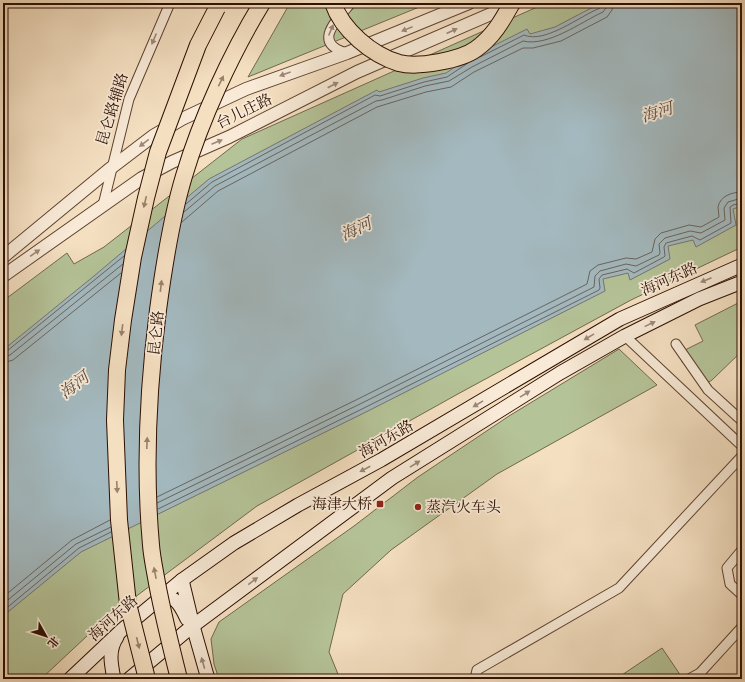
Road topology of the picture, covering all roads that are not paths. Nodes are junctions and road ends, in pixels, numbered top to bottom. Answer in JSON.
{"nodes":[{"id":1,"x":170,"y":3,"type":"edge"},
{"id":2,"x":262,"y":3,"type":"edge"},
{"id":3,"x":333,"y":3,"type":"edge"},
{"id":4,"x":351,"y":3,"type":"edge"},
{"id":5,"x":469,"y":3,"type":"edge"},
{"id":6,"x":512,"y":3,"type":"edge"},
{"id":7,"x":515,"y":3,"type":"edge"},
{"id":8,"x":216,"y":8,"type":"dead end"},
{"id":9,"x":347,"y":53,"type":"junction"},
{"id":10,"x":111,"y":168,"type":"junction"},
{"id":11,"x":103,"y":205,"type":"junction"},
{"id":12,"x":3,"y":257,"type":"edge"},
{"id":13,"x":742,"y":265,"type":"edge"},
{"id":14,"x":3,"y":276,"type":"edge"},
{"id":15,"x":742,"y":282,"type":"edge"},
{"id":16,"x":625,"y":336,"type":"junction"},
{"id":17,"x":676,"y":344,"type":"dead end"},
{"id":18,"x":742,"y":422,"type":"edge"},
{"id":19,"x":742,"y":446,"type":"edge"},
{"id":20,"x":742,"y":456,"type":"edge"},
{"id":21,"x":742,"y":550,"type":"edge"},
{"id":22,"x":182,"y":580,"type":"junction"},
{"id":23,"x":742,"y":594,"type":"edge"},
{"id":24,"x":159,"y":599,"type":"junction"},
{"id":25,"x":222,"y":604,"type":"junction"},
{"id":26,"x":192,"y":627,"type":"junction"},
{"id":27,"x":742,"y":627,"type":"edge"},
{"id":28,"x":123,"y":629,"type":"junction"},
{"id":29,"x":199,"y":647,"type":"junction"},
{"id":30,"x":102,"y":649,"type":"junction"},
{"id":31,"x":70,"y":679,"type":"edge"},
{"id":32,"x":110,"y":679,"type":"edge"},
{"id":33,"x":114,"y":679,"type":"edge"},
{"id":34,"x":129,"y":679,"type":"edge"},
{"id":35,"x":147,"y":679,"type":"edge"},
{"id":36,"x":179,"y":679,"type":"edge"},
{"id":37,"x":208,"y":679,"type":"edge"},
{"id":38,"x":475,"y":679,"type":"edge"},
{"id":39,"x":691,"y":679,"type":"edge"}],
"edges":[{"from":1,"to":10,"type":"street","name":"昆仑路辅路","one_way":true},
{"from":36,"to":2,"type":"highway","name":"昆仑路","one_way":true,"bridge":true},
{"from":3,"to":6,"type":"highway","bridge":true},
{"from":9,"to":4,"type":"street","one_way":true},
{"from":5,"to":9,"type":"street","name":"台儿庄路","one_way":true},
{"from":11,"to":7,"type":"street","name":"台儿庄路","one_way":true},
{"from":8,"to":35,"type":"highway","one_way":true,"bridge":true},
{"from":9,"to":10,"type":"street","name":"台儿庄路","one_way":true},
{"from":10,"to":11,"type":"street","name":"昆仑路辅路"},
{"from":10,"to":12,"type":"street","name":"台儿庄路"},
{"from":14,"to":11,"type":"street","name":"台儿庄路","one_way":true},
{"from":13,"to":22,"type":"main road","name":"海河东路","one_way":true},
{"from":16,"to":15,"type":"main road","name":"海河东路","one_way":true},
{"from":16,"to":19,"type":"street"},
{"from":25,"to":16,"type":"main road","name":"海河东路","one_way":true},
{"from":17,"to":18,"type":"street"},
{"from":20,"to":38,"type":"street"},
{"from":21,"to":23,"type":"street"},
{"from":22,"to":24,"type":"main road","name":"海河东路"},
{"from":22,"to":26,"type":"main road"},
{"from":24,"to":26,"type":"main road"},
{"from":24,"to":28,"type":"main road","name":"海河东路"},
{"from":25,"to":26,"type":"main road","name":"海河东路"},
{"from":25,"to":29,"type":"main road"},
{"from":26,"to":29,"type":"main road"},
{"from":26,"to":34,"type":"main road","name":"海河东路"},
{"from":27,"to":39,"type":"street"},
{"from":28,"to":30,"type":"main road","name":"海河东路"},
{"from":28,"to":33,"type":"main road"},
{"from":37,"to":29,"type":"main road","one_way":true},
{"from":30,"to":31,"type":"main road","name":"海河东路"},
{"from":30,"to":32,"type":"main road"}]}
